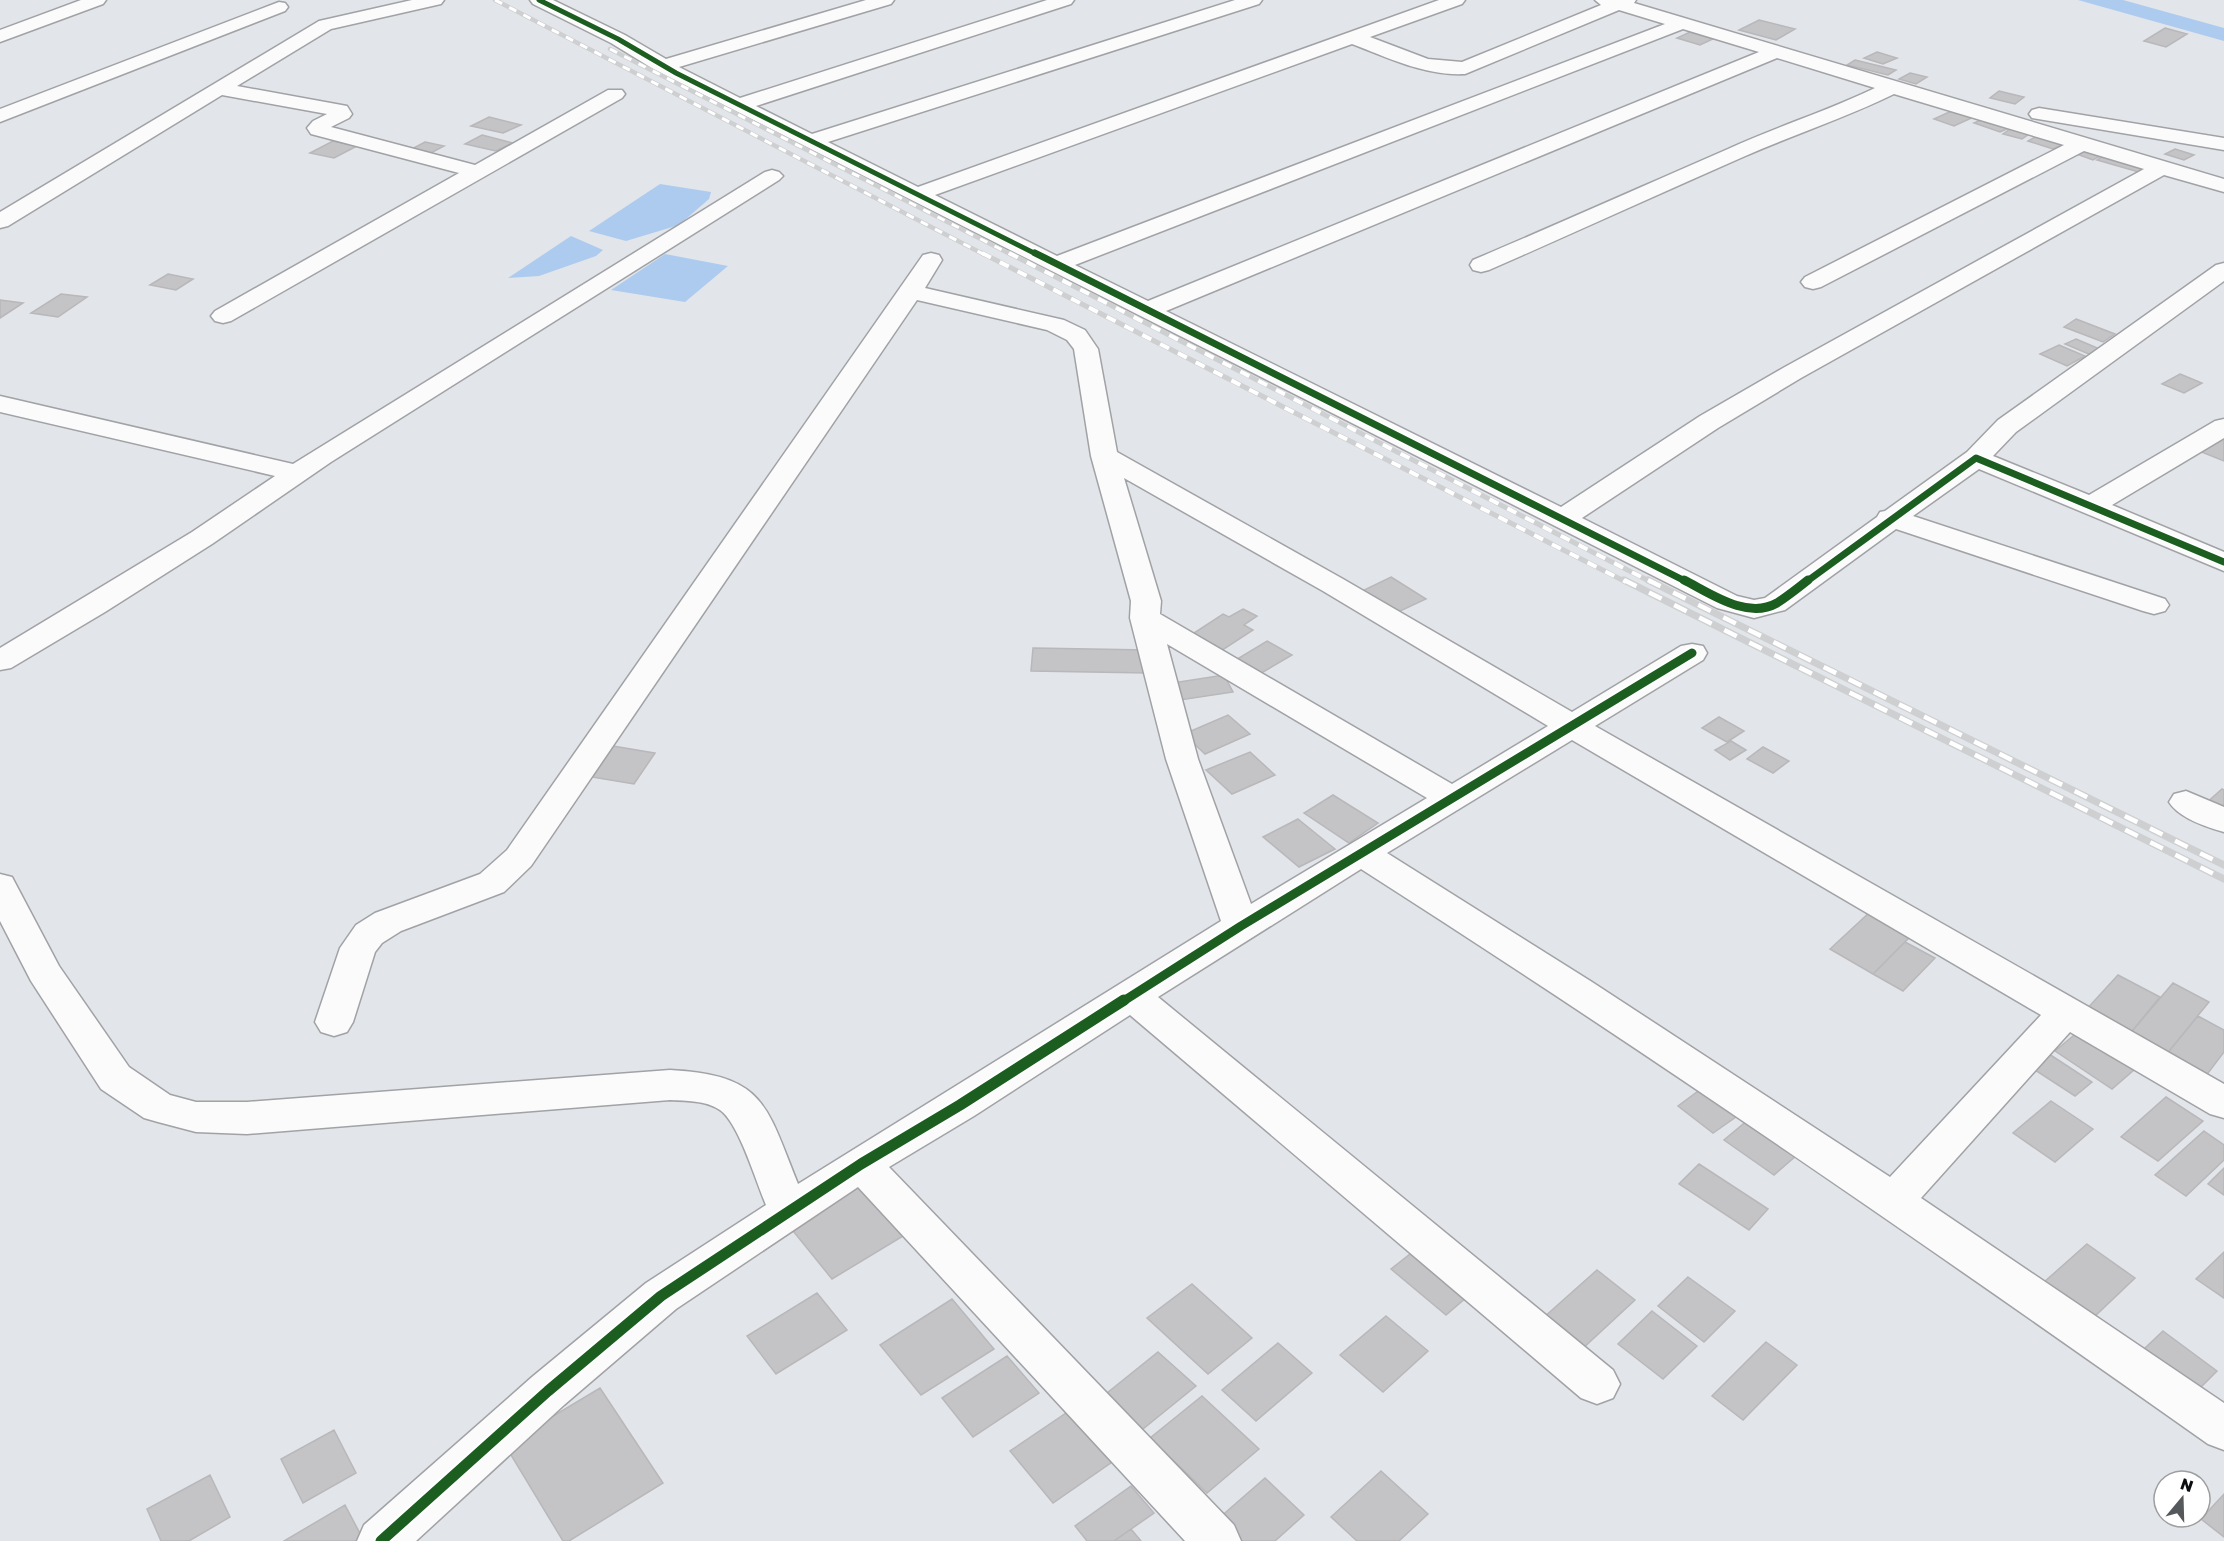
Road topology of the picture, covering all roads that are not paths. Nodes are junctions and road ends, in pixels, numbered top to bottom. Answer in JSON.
{"nodes":[{"id":1,"x":97,"y":0,"type":"edge"},
{"id":2,"x":435,"y":0,"type":"edge"},
{"id":3,"x":539,"y":0,"type":"edge"},
{"id":4,"x":885,"y":0,"type":"edge"},
{"id":5,"x":1065,"y":0,"type":"edge"},
{"id":6,"x":1253,"y":0,"type":"edge"},
{"id":7,"x":1456,"y":0,"type":"edge"},
{"id":8,"x":1616,"y":2,"type":"edge"},
{"id":9,"x":273,"y":4,"type":"edge"},
{"id":10,"x":310,"y":19,"type":"junction"},
{"id":11,"x":1683,"y":23,"type":"junction"},
{"id":12,"x":0,"y":36,"type":"edge"},
{"id":13,"x":1352,"y":38,"type":"junction"},
{"id":14,"x":1778,"y":51,"type":"junction"},
{"id":15,"x":662,"y":66,"type":"junction"},
{"id":16,"x":1894,"y":86,"type":"junction"},
{"id":17,"x":219,"y":89,"type":"junction"},
{"id":18,"x":615,"y":94,"type":"dead end"},
{"id":19,"x":1926,"y":96,"type":"junction"},
{"id":20,"x":741,"y":104,"type":"junction"},
{"id":21,"x":0,"y":116,"type":"edge"},
{"id":22,"x":813,"y":140,"type":"junction"},
{"id":23,"x":2224,"y":144,"type":"edge"},
{"id":24,"x":2080,"y":145,"type":"junction"},
{"id":25,"x":2161,"y":168,"type":"junction"},
{"id":26,"x":479,"y":172,"type":"junction"},
{"id":27,"x":772,"y":176,"type":"dead end"},
{"id":28,"x":2224,"y":186,"type":"edge"},
{"id":29,"x":918,"y":194,"type":"junction"},
{"id":30,"x":1,"y":220,"type":"edge"},
{"id":31,"x":931,"y":260,"type":"dead end"},
{"id":32,"x":1057,"y":264,"type":"junction"},
{"id":33,"x":1480,"y":265,"type":"dead end"},
{"id":34,"x":2224,"y":270,"type":"edge"},
{"id":35,"x":1813,"y":282,"type":"dead end"},
{"id":36,"x":911,"y":292,"type":"junction"},
{"id":37,"x":1147,"y":310,"type":"junction"},
{"id":38,"x":223,"y":316,"type":"dead end"},
{"id":39,"x":0,"y":404,"type":"edge"},
{"id":40,"x":2224,"y":427,"type":"edge"},
{"id":41,"x":1104,"y":456,"type":"junction"},
{"id":42,"x":1976,"y":458,"type":"junction"},
{"id":43,"x":297,"y":473,"type":"junction"},
{"id":44,"x":2091,"y":506,"type":"junction"},
{"id":45,"x":1890,"y":518,"type":"junction"},
{"id":46,"x":1562,"y":519,"type":"junction"},
{"id":47,"x":2224,"y":562,"type":"edge"},
{"id":48,"x":2154,"y":605,"type":"dead end"},
{"id":49,"x":1145,"y":618,"type":"junction"},
{"id":50,"x":1692,"y":653,"type":"dead end"},
{"id":51,"x":0,"y":661,"type":"edge"},
{"id":52,"x":1572,"y":726,"type":"junction"},
{"id":53,"x":1451,"y":798,"type":"junction"},
{"id":54,"x":2186,"y":802,"type":"dead end"},
{"id":55,"x":2224,"y":821,"type":"edge"},
{"id":56,"x":1360,"y":852,"type":"junction"},
{"id":57,"x":0,"y":886,"type":"edge"},
{"id":58,"x":1241,"y":926,"type":"junction"},
{"id":59,"x":1131,"y":995,"type":"junction"},
{"id":60,"x":2066,"y":1012,"type":"junction"},
{"id":61,"x":334,"y":1022,"type":"dead end"},
{"id":62,"x":2224,"y":1103,"type":"edge"},
{"id":63,"x":861,"y":1164,"type":"junction"},
{"id":64,"x":1893,"y":1201,"type":"junction"},
{"id":65,"x":789,"y":1211,"type":"junction"},
{"id":66,"x":1597,"y":1384,"type":"dead end"},
{"id":67,"x":2224,"y":1429,"type":"edge"},
{"id":68,"x":381,"y":1541,"type":"edge"},
{"id":69,"x":1217,"y":1541,"type":"edge"}],
"edges":[{"from":1,"to":12,"type":"street"},
{"from":2,"to":10,"type":"street"},
{"from":3,"to":15,"type":"street"},
{"from":4,"to":15,"type":"street"},
{"from":5,"to":20,"type":"street"},
{"from":6,"to":22,"type":"street"},
{"from":7,"to":13,"type":"street"},
{"from":8,"to":11,"type":"street"},
{"from":8,"to":13,"type":"street"},
{"from":9,"to":10,"type":"street"},
{"from":9,"to":21,"type":"street"},
{"from":10,"to":17,"type":"street"},
{"from":11,"to":14,"type":"street"},
{"from":11,"to":32,"type":"street"},
{"from":13,"to":29,"type":"street"},
{"from":14,"to":16,"type":"street"},
{"from":14,"to":37,"type":"street"},
{"from":15,"to":20,"type":"street"},
{"from":16,"to":19,"type":"street"},
{"from":16,"to":33,"type":"street"},
{"from":17,"to":26,"type":"street"},
{"from":17,"to":30,"type":"street"},
{"from":18,"to":26,"type":"street"},
{"from":19,"to":23,"type":"street"},
{"from":19,"to":24,"type":"street"},
{"from":20,"to":22,"type":"street"},
{"from":22,"to":29,"type":"street"},
{"from":24,"to":25,"type":"street"},
{"from":24,"to":35,"type":"street"},
{"from":25,"to":28,"type":"street"},
{"from":25,"to":46,"type":"street"},
{"from":26,"to":38,"type":"street"},
{"from":27,"to":43,"type":"street"},
{"from":29,"to":32,"type":"street"},
{"from":31,"to":36,"type":"street"},
{"from":32,"to":37,"type":"street"},
{"from":34,"to":42,"type":"street"},
{"from":36,"to":41,"type":"street"},
{"from":36,"to":61,"type":"street"},
{"from":37,"to":46,"type":"street"},
{"from":39,"to":43,"type":"street"},
{"from":40,"to":44,"type":"street"},
{"from":41,"to":49,"type":"street"},
{"from":41,"to":52,"type":"street"},
{"from":42,"to":44,"type":"street"},
{"from":42,"to":45,"type":"street"},
{"from":43,"to":51,"type":"street"},
{"from":44,"to":47,"type":"street"},
{"from":45,"to":46,"type":"street"},
{"from":45,"to":48,"type":"street"},
{"from":49,"to":53,"type":"street"},
{"from":49,"to":58,"type":"street"},
{"from":50,"to":52,"type":"street"},
{"from":52,"to":53,"type":"street"},
{"from":52,"to":60,"type":"street"},
{"from":53,"to":56,"type":"street"},
{"from":54,"to":55,"type":"street"},
{"from":56,"to":58,"type":"street"},
{"from":56,"to":64,"type":"street"},
{"from":57,"to":65,"type":"street"},
{"from":58,"to":59,"type":"street"},
{"from":59,"to":63,"type":"street"},
{"from":59,"to":66,"type":"street"},
{"from":60,"to":62,"type":"street"},
{"from":60,"to":64,"type":"street"},
{"from":63,"to":65,"type":"street"},
{"from":63,"to":69,"type":"street"},
{"from":64,"to":67,"type":"street"},
{"from":65,"to":68,"type":"street"}]}
